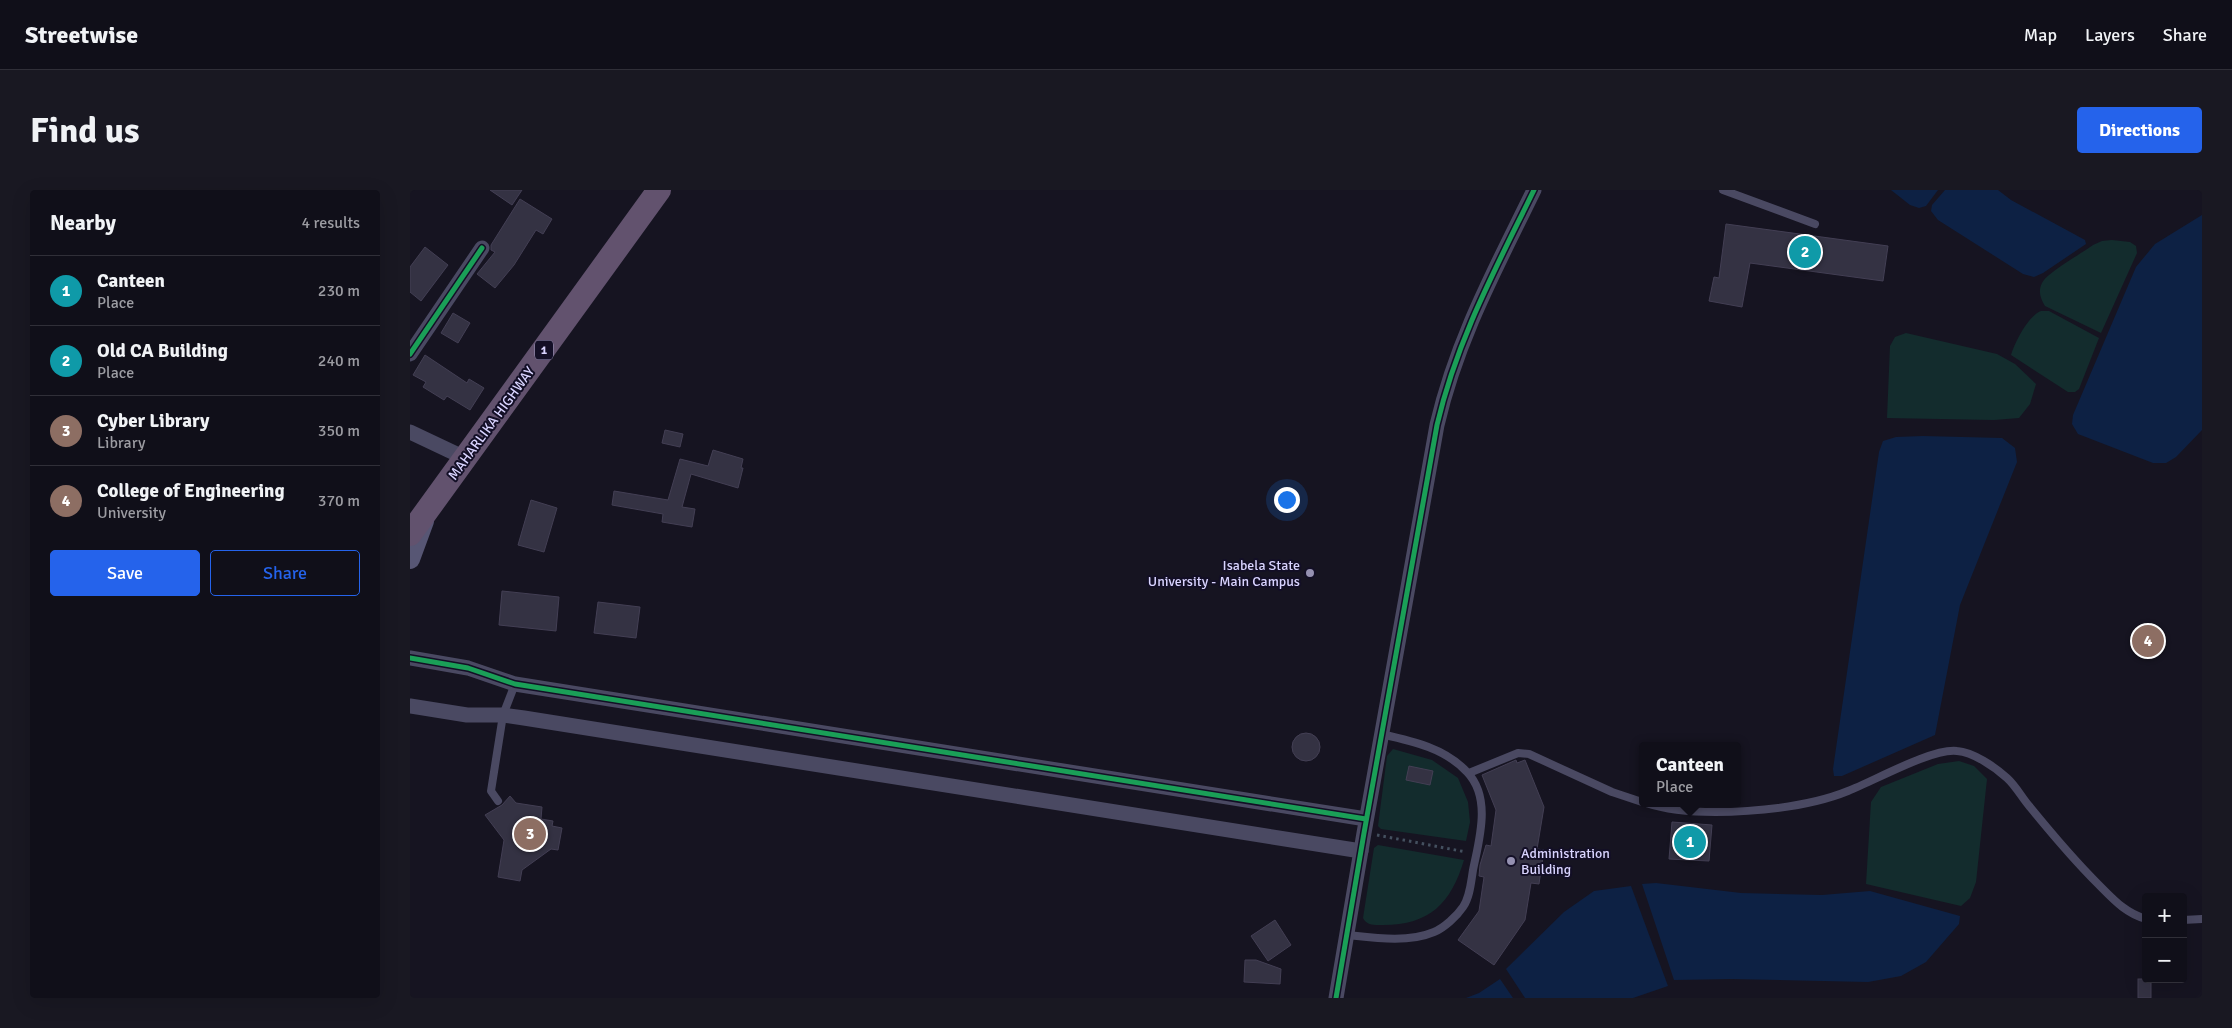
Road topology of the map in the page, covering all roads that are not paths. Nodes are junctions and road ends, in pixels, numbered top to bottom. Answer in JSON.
{"nodes":[{"id":1,"x":659,"y":190,"type":"edge"},
{"id":2,"x":1534,"y":190,"type":"edge"},
{"id":3,"x":1723,"y":190,"type":"edge"},
{"id":4,"x":1816,"y":224,"type":"dead end"},
{"id":5,"x":482,"y":248,"type":"dead end"},
{"id":6,"x":410,"y":354,"type":"edge"},
{"id":7,"x":410,"y":432,"type":"edge"},
{"id":8,"x":466,"y":458,"type":"junction"},
{"id":9,"x":428,"y":510,"type":"junction"},
{"id":10,"x":411,"y":530,"type":"edge"},
{"id":11,"x":410,"y":559,"type":"edge"},
{"id":12,"x":410,"y":658,"type":"edge"},
{"id":13,"x":515,"y":684,"type":"junction"},
{"id":14,"x":410,"y":706,"type":"edge"},
{"id":15,"x":502,"y":715,"type":"junction"},
{"id":16,"x":1381,"y":734,"type":"junction"},
{"id":17,"x":1469,"y":773,"type":"junction"},
{"id":18,"x":498,"y":801,"type":"dead end"},
{"id":19,"x":1639,"y":801,"type":"edge"},
{"id":20,"x":1672,"y":807,"type":"edge"},
{"id":21,"x":1365,"y":826,"type":"junction"},
{"id":22,"x":1361,"y":851,"type":"junction"},
{"id":23,"x":2142,"y":918,"type":"edge"},
{"id":24,"x":2202,"y":919,"type":"edge"},
{"id":25,"x":2187,"y":920,"type":"edge"},
{"id":26,"x":1348,"y":934,"type":"junction"},
{"id":27,"x":1336,"y":998,"type":"edge"}],
"edges":[{"from":1,"to":8,"type":"highway","name":"MAHARLIKA HIGHWAY","number":"1"},
{"from":2,"to":16,"type":"street"},
{"from":3,"to":4,"type":"lane"},
{"from":5,"to":6,"type":"street"},
{"from":7,"to":8,"type":"street"},
{"from":8,"to":9,"type":"highway","name":"MAHARLIKA HIGHWAY","number":"1"},
{"from":9,"to":10,"type":"highway","name":"MAHARLIKA HIGHWAY","number":"1"},
{"from":9,"to":11,"type":"main road"},
{"from":12,"to":13,"type":"street"},
{"from":13,"to":15,"type":"lane"},
{"from":13,"to":21,"type":"street"},
{"from":14,"to":15,"type":"street"},
{"from":15,"to":18,"type":"lane"},
{"from":15,"to":22,"type":"street"},
{"from":16,"to":17,"type":"lane"},
{"from":16,"to":21,"type":"street"},
{"from":17,"to":19,"type":"lane"},
{"from":17,"to":26,"type":"lane"},
{"from":20,"to":23,"type":"lane"},
{"from":21,"to":22,"type":"street"},
{"from":22,"to":26,"type":"street"},
{"from":24,"to":25,"type":"lane"},
{"from":26,"to":27,"type":"street"}]}
